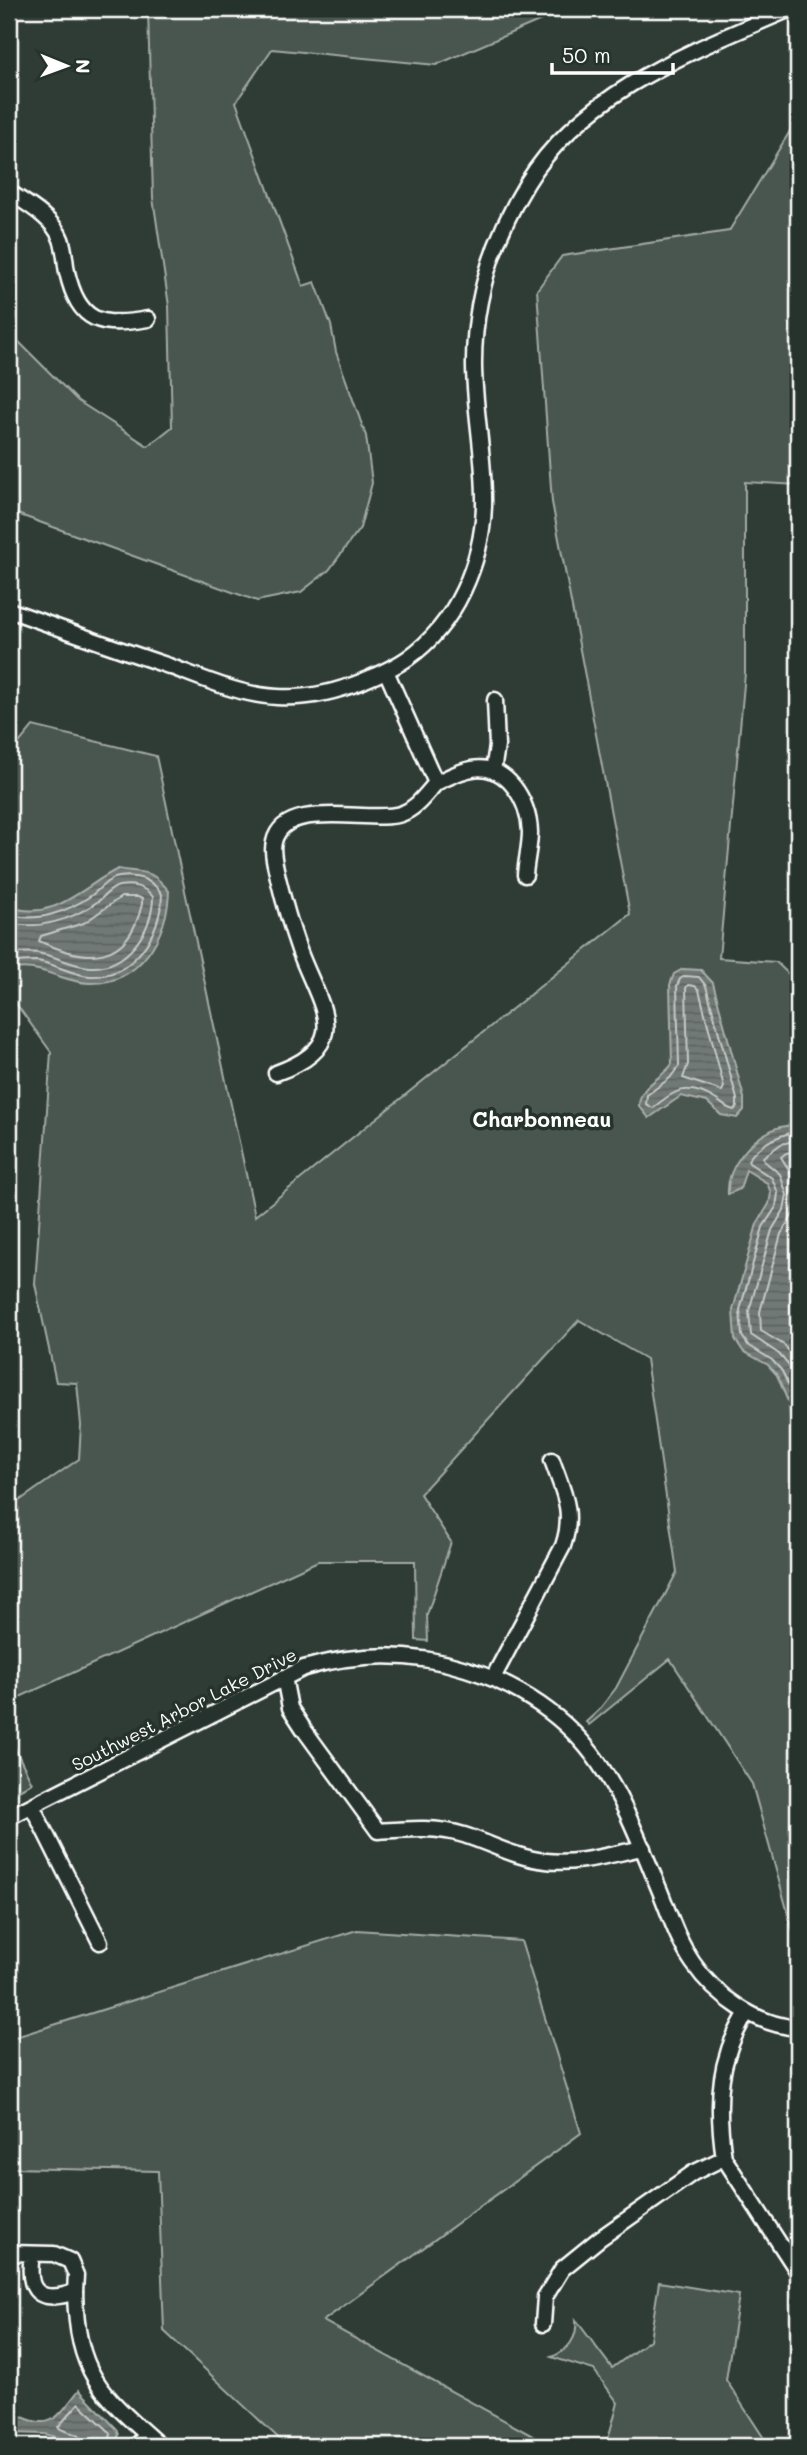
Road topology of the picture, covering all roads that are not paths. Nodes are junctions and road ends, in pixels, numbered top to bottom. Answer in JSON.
{"nodes":[{"id":1,"x":790,"y":9,"type":"edge"},
{"id":2,"x":9,"y":192,"type":"edge"},
{"id":3,"x":148,"y":319,"type":"dead end"},
{"id":4,"x":9,"y":610,"type":"edge"},
{"id":5,"x":386,"y":671,"type":"junction"},
{"id":6,"x":495,"y":700,"type":"dead end"},
{"id":7,"x":493,"y":771,"type":"junction"},
{"id":8,"x":436,"y":783,"type":"junction"},
{"id":9,"x":525,"y":875,"type":"dead end"},
{"id":10,"x":276,"y":1073,"type":"dead end"},
{"id":11,"x":552,"y":1460,"type":"dead end"},
{"id":12,"x":284,"y":1677,"type":"junction"},
{"id":13,"x":493,"y":1678,"type":"junction"},
{"id":14,"x":32,"y":1806,"type":"junction"},
{"id":15,"x":9,"y":1817,"type":"edge"},
{"id":16,"x":643,"y":1848,"type":"junction"},
{"id":17,"x":100,"y":1942,"type":"dead end"},
{"id":18,"x":747,"y":2012,"type":"junction"},
{"id":19,"x":798,"y":2028,"type":"edge"},
{"id":20,"x":724,"y":2158,"type":"junction"},
{"id":21,"x":9,"y":2253,"type":"edge"},
{"id":22,"x":32,"y":2255,"type":"junction"},
{"id":23,"x":798,"y":2272,"type":"edge"},
{"id":24,"x":75,"y":2292,"type":"junction"},
{"id":25,"x":542,"y":2324,"type":"dead end"},
{"id":26,"x":147,"y":2435,"type":"junction"},
{"id":27,"x":136,"y":2446,"type":"edge"},
{"id":28,"x":160,"y":2446,"type":"edge"}],
"edges":[{"from":1,"to":5,"type":"street"},
{"from":2,"to":3,"type":"street"},
{"from":4,"to":5,"type":"street"},
{"from":5,"to":8,"type":"street"},
{"from":6,"to":7,"type":"street"},
{"from":7,"to":8,"type":"street"},
{"from":7,"to":9,"type":"street"},
{"from":8,"to":10,"type":"street"},
{"from":11,"to":13,"type":"street"},
{"from":12,"to":13,"type":"street","name":"Southwest Arbor Lake Drive"},
{"from":12,"to":14,"type":"street","name":"Southwest Arbor Lake Drive"},
{"from":12,"to":16,"type":"street"},
{"from":13,"to":16,"type":"street","name":"Southwest Arbor Lake Drive"},
{"from":14,"to":15,"type":"street","name":"Southwest Arbor Lake Drive"},
{"from":14,"to":17,"type":"street"},
{"from":16,"to":18,"type":"street","name":"Southwest Arbor Lake Drive"},
{"from":18,"to":19,"type":"street","name":"Southwest Arbor Lake Drive"},
{"from":18,"to":20,"type":"street"},
{"from":20,"to":23,"type":"street"},
{"from":20,"to":25,"type":"street"},
{"from":21,"to":22,"type":"street"},
{"from":22,"to":24,"type":"street"},
{"from":22,"to":24,"type":"street"},
{"from":24,"to":26,"type":"street"},
{"from":26,"to":27,"type":"street"},
{"from":26,"to":28,"type":"street"}]}
